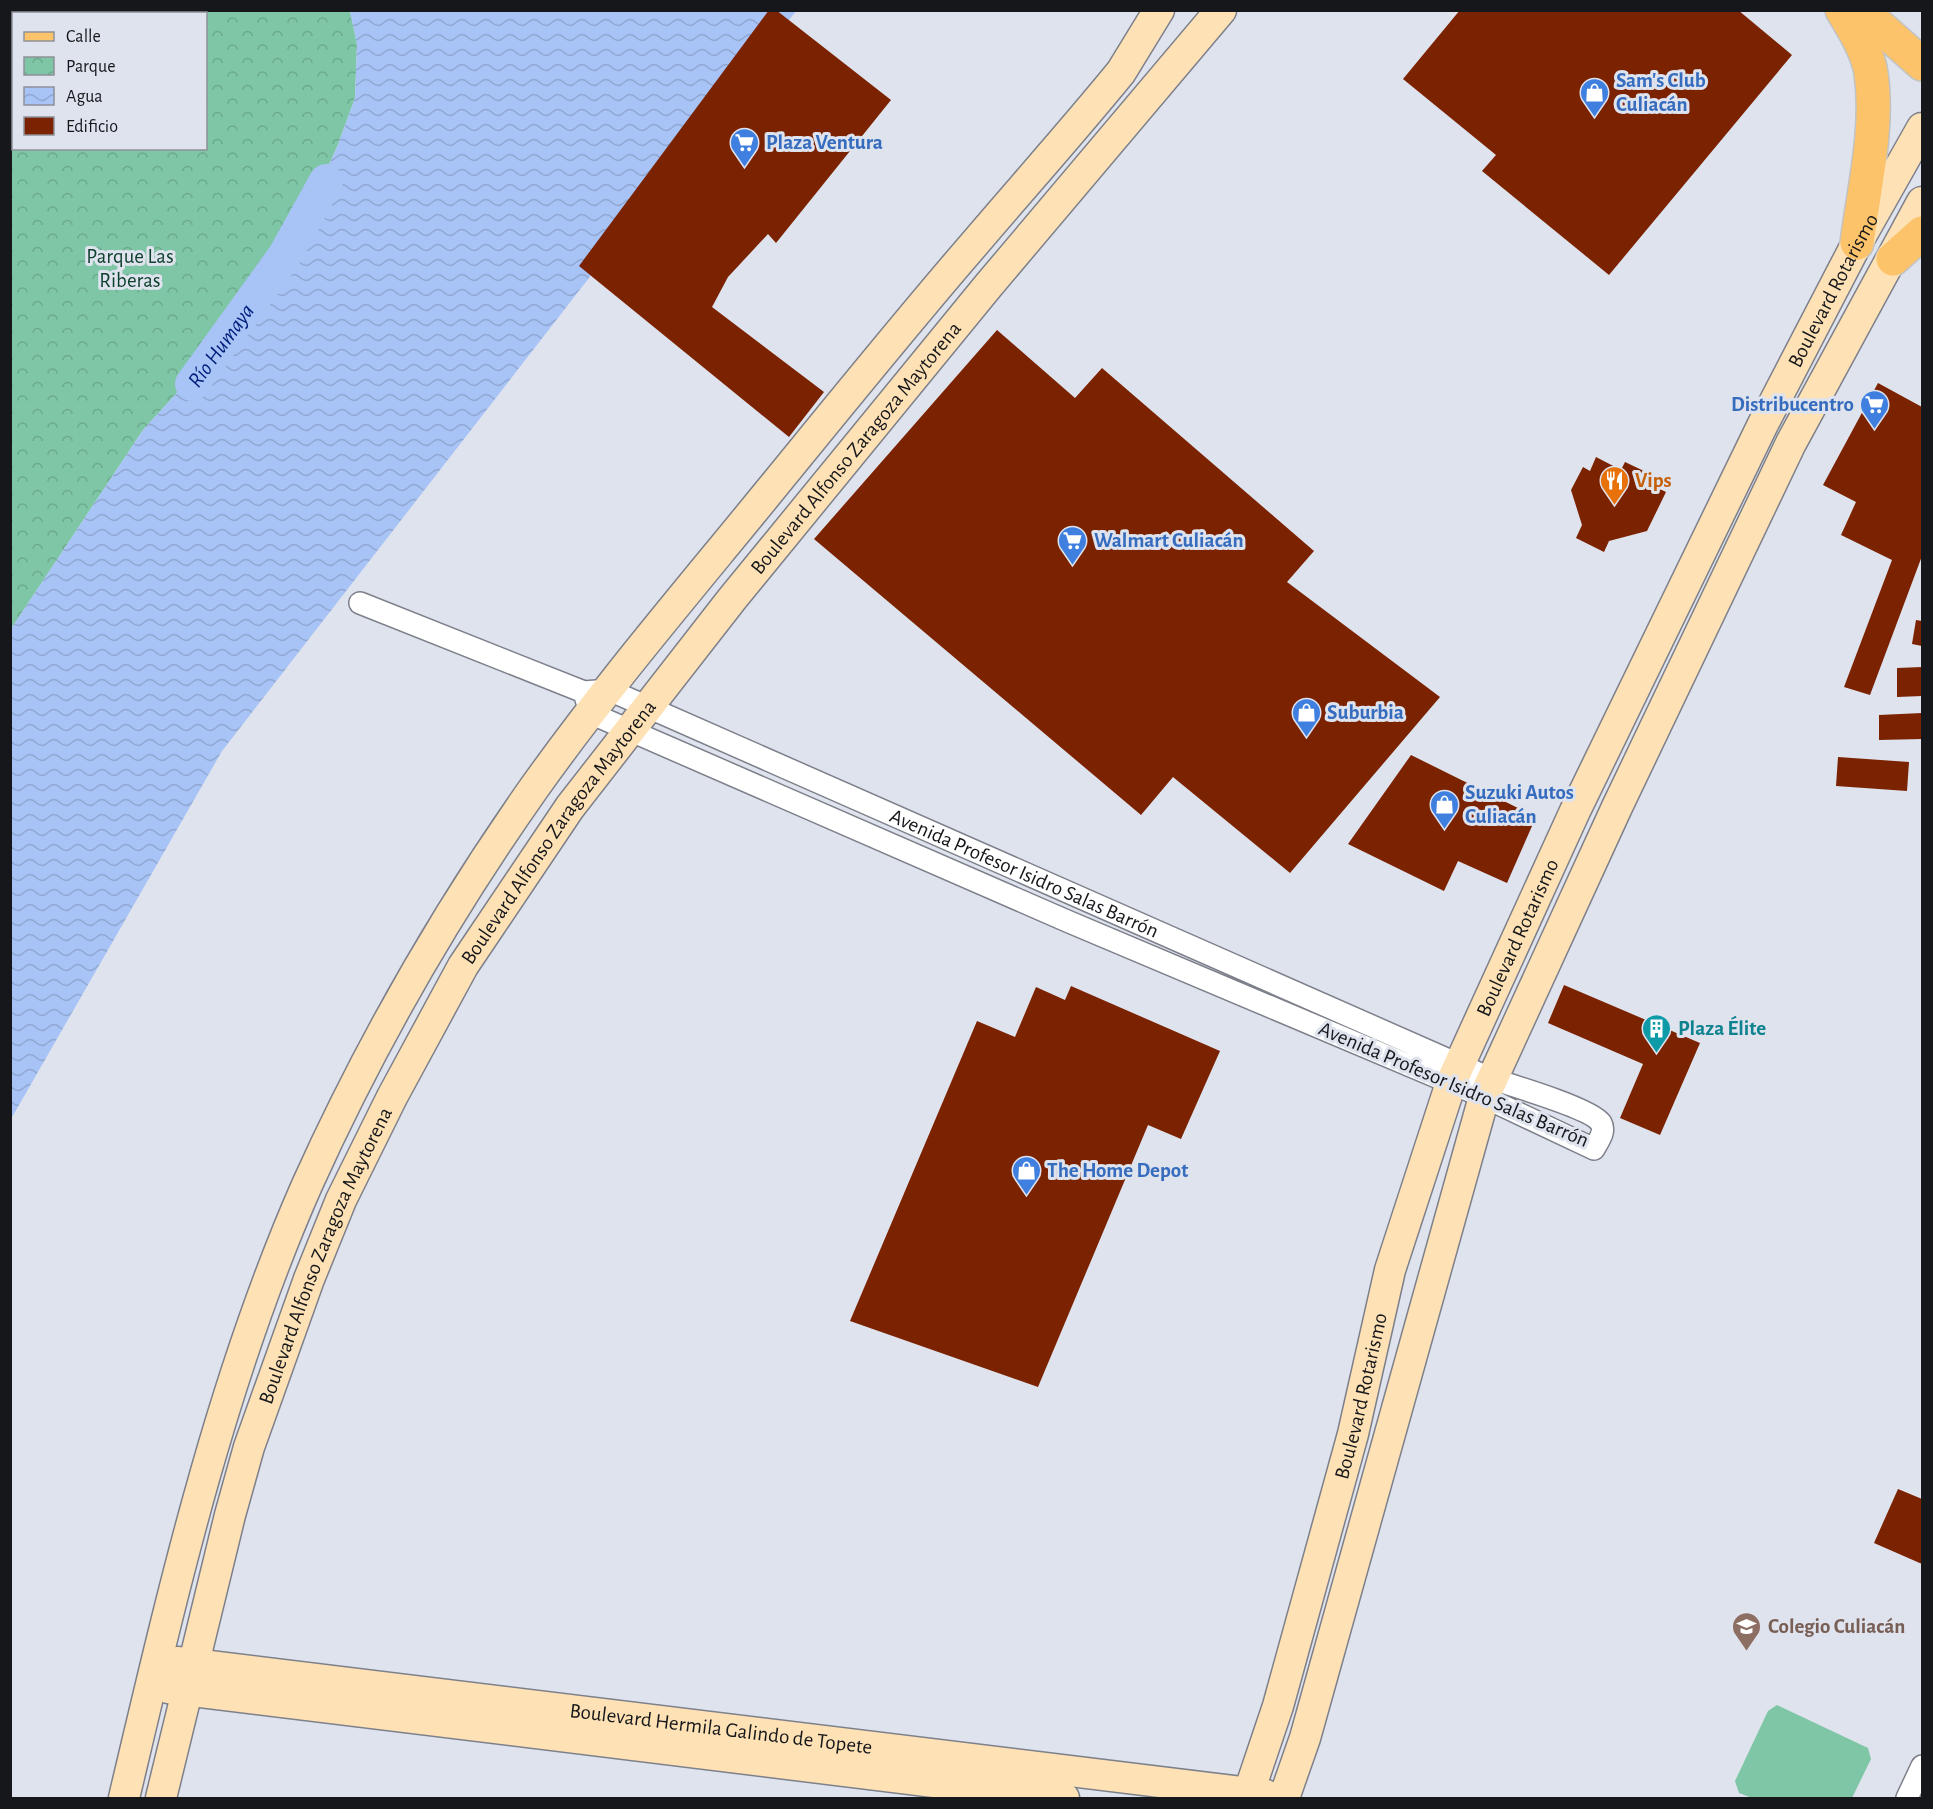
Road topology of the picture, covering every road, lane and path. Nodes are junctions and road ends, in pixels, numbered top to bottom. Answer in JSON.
{"nodes":[{"id":1,"x":1159,"y":10,"type":"edge"},
{"id":2,"x":1221,"y":10,"type":"edge"},
{"id":3,"x":1842,"y":10,"type":"edge"},
{"id":4,"x":1861,"y":10,"type":"edge"},
{"id":5,"x":1923,"y":64,"type":"edge"},
{"id":6,"x":1923,"y":128,"type":"edge"},
{"id":7,"x":1923,"y":202,"type":"edge"},
{"id":8,"x":1923,"y":233,"type":"edge"},
{"id":9,"x":1857,"y":243,"type":"junction"},
{"id":10,"x":1893,"y":259,"type":"junction"},
{"id":11,"x":360,"y":603,"type":"dead end"},
{"id":12,"x":594,"y":699,"type":"junction"},
{"id":13,"x":649,"y":708,"type":"junction"},
{"id":14,"x":628,"y":730,"type":"junction"},
{"id":15,"x":1455,"y":1074,"type":"junction"},
{"id":16,"x":1488,"y":1088,"type":"junction"},
{"id":17,"x":307,"y":1186,"type":"junction"},
{"id":18,"x":341,"y":1200,"type":"junction"},
{"id":19,"x":154,"y":1672,"type":"junction"},
{"id":20,"x":192,"y":1677,"type":"junction"},
{"id":21,"x":1923,"y":1766,"type":"edge"},
{"id":22,"x":1248,"y":1796,"type":"edge"},
{"id":23,"x":124,"y":1798,"type":"edge"},
{"id":24,"x":161,"y":1798,"type":"edge"},
{"id":25,"x":1064,"y":1798,"type":"edge"},
{"id":26,"x":1284,"y":1798,"type":"edge"},
{"id":27,"x":1907,"y":1798,"type":"edge"}],
"edges":[{"from":1,"to":12,"type":"street","name":"Boulevard Alfonso Zaragoza Maytorena"},
{"from":2,"to":13,"type":"street","name":"Boulevard Alfonso Zaragoza Maytorena"},
{"from":3,"to":9,"type":"main road"},
{"from":4,"to":5,"type":"main road"},
{"from":6,"to":9,"type":"street","name":"Boulevard Rotarismo"},
{"from":7,"to":10,"type":"street","name":"Boulevard Rotarismo"},
{"from":8,"to":10,"type":"main road"},
{"from":9,"to":15,"type":"street","name":"Boulevard Rotarismo"},
{"from":10,"to":16,"type":"street","name":"Boulevard Rotarismo"},
{"from":11,"to":12,"type":"street","name":"Avenida Profesor Isidro Salas Barrón"},
{"from":12,"to":13,"type":"street","name":"Avenida Profesor Isidro Salas Barrón"},
{"from":12,"to":14,"type":"street","name":"Avenida Profesor Isidro Salas Barrón"},
{"from":12,"to":17,"type":"street","name":"Boulevard Alfonso Zaragoza Maytorena"},
{"from":13,"to":14,"type":"street","name":"Boulevard Alfonso Zaragoza Maytorena"},
{"from":13,"to":15,"type":"street","name":"Avenida Profesor Isidro Salas Barrón"},
{"from":14,"to":15,"type":"street","name":"Avenida Profesor Isidro Salas Barrón"},
{"from":14,"to":18,"type":"street","name":"Boulevard Alfonso Zaragoza Maytorena"},
{"from":15,"to":16,"type":"street","name":"Avenida Profesor Isidro Salas Barrón"},
{"from":15,"to":22,"type":"street","name":"Boulevard Rotarismo"},
{"from":16,"to":16,"type":"street","name":"Avenida Profesor Isidro Salas Barrón"},
{"from":16,"to":26,"type":"street","name":"Boulevard Rotarismo"},
{"from":17,"to":18,"type":"street"},
{"from":17,"to":19,"type":"street","name":"Boulevard Alfonso Zaragoza Maytorena"},
{"from":18,"to":20,"type":"street","name":"Boulevard Alfonso Zaragoza Maytorena"},
{"from":19,"to":20,"type":"street","name":"Boulevard Hermila Galindo de Topete"},
{"from":19,"to":23,"type":"street","name":"Boulevard Alfonso Zaragoza Maytorena"},
{"from":20,"to":22,"type":"street","name":"Boulevard Hermila Galindo de Topete"},
{"from":20,"to":24,"type":"street","name":"Boulevard Alfonso Zaragoza Maytorena"},
{"from":20,"to":25,"type":"street","name":"Boulevard Hermila Galindo de Topete"},
{"from":21,"to":27,"type":"street"},
{"from":22,"to":26,"type":"street","name":"Boulevard Hermila Galindo de Topete"}]}
